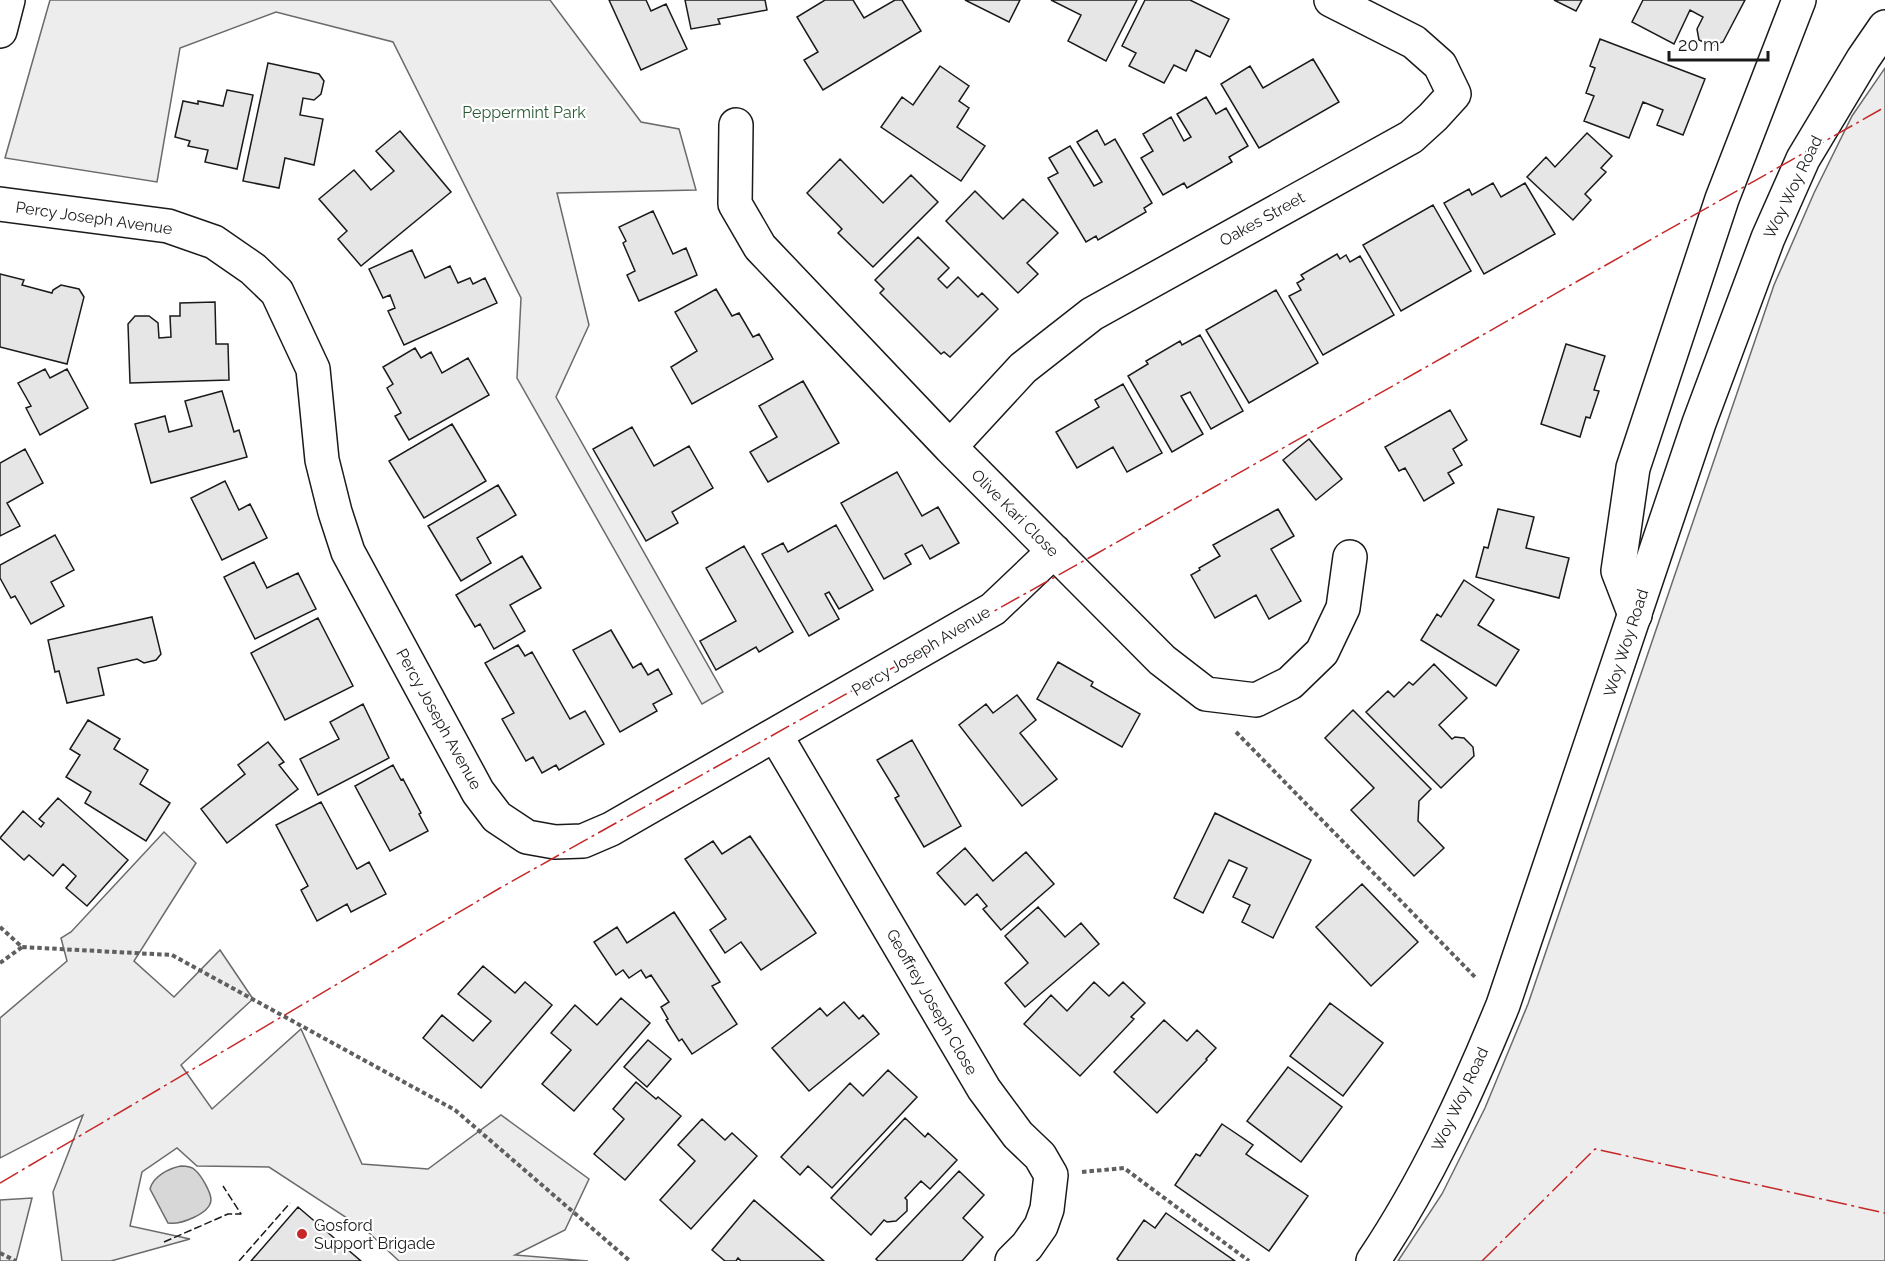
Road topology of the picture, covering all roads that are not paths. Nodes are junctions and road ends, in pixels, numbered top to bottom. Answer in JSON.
{"nodes":[{"id":1,"x":8,"y":0,"type":"edge"},
{"id":2,"x":1331,"y":0,"type":"edge"},
{"id":3,"x":1799,"y":0,"type":"edge"},
{"id":4,"x":1885,"y":27,"type":"edge"},
{"id":5,"x":0,"y":31,"type":"edge"},
{"id":6,"x":736,"y":125,"type":"dead end"},
{"id":7,"x":0,"y":204,"type":"edge"},
{"id":8,"x":950,"y":447,"type":"junction"},
{"id":9,"x":1054,"y":551,"type":"junction"},
{"id":10,"x":1350,"y":558,"type":"dead end"},
{"id":11,"x":1635,"y":615,"type":"junction"},
{"id":12,"x":776,"y":736,"type":"junction"},
{"id":13,"x":1012,"y":1261,"type":"edge"},
{"id":14,"x":1373,"y":1261,"type":"edge"}],
"edges":[{"from":1,"to":5,"type":"street"},
{"from":2,"to":8,"type":"street","name":"Oakes Street"},
{"from":3,"to":11,"type":"street"},
{"from":4,"to":11,"type":"street","name":"Woy Woy Road"},
{"from":6,"to":8,"type":"street","name":"Olive Kari Close"},
{"from":7,"to":12,"type":"street","name":"Percy Joseph Avenue"},
{"from":8,"to":9,"type":"street","name":"Olive Kari Close"},
{"from":9,"to":10,"type":"street","name":"Olive Kari Close"},
{"from":9,"to":12,"type":"street","name":"Percy Joseph Avenue"},
{"from":11,"to":14,"type":"street","name":"Woy Woy Road"},
{"from":12,"to":13,"type":"street","name":"Geoffrey Joseph Close"}]}
